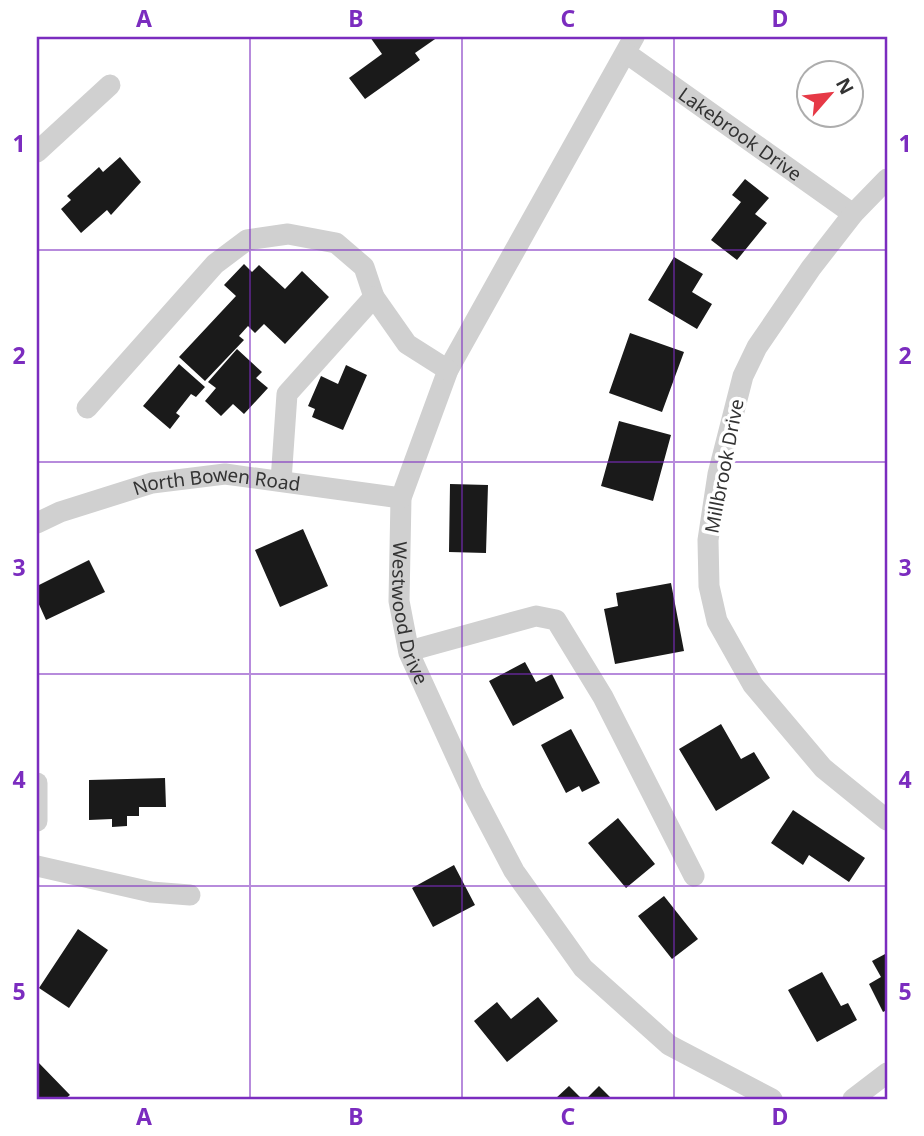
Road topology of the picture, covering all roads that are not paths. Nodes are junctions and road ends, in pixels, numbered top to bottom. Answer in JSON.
{"nodes":[{"id":1,"x":630,"y":45,"type":"edge"},
{"id":2,"x":110,"y":85,"type":"dead end"},
{"id":3,"x":37,"y":152,"type":"edge"},
{"id":4,"x":887,"y":179,"type":"edge"},
{"id":5,"x":853,"y":214,"type":"junction"},
{"id":6,"x":374,"y":297,"type":"junction"},
{"id":7,"x":448,"y":370,"type":"junction"},
{"id":8,"x":87,"y":408,"type":"dead end"},
{"id":9,"x":281,"y":481,"type":"junction"},
{"id":10,"x":401,"y":498,"type":"junction"},
{"id":11,"x":37,"y":523,"type":"edge"},
{"id":12,"x":409,"y":651,"type":"junction"},
{"id":13,"x":37,"y":783,"type":"edge"},
{"id":14,"x":887,"y":820,"type":"edge"},
{"id":15,"x":37,"y":821,"type":"edge"},
{"id":16,"x":37,"y":866,"type":"edge"},
{"id":17,"x":694,"y":876,"type":"dead end"},
{"id":18,"x":190,"y":895,"type":"dead end"},
{"id":19,"x":887,"y":1073,"type":"edge"},
{"id":20,"x":772,"y":1099,"type":"edge"},
{"id":21,"x":853,"y":1099,"type":"edge"}],
"edges":[{"from":1,"to":5,"type":"street","name":"Lakebrook Drive"},
{"from":1,"to":7,"type":"street","name":"Westwood Drive"},
{"from":2,"to":3,"type":"street"},
{"from":4,"to":5,"type":"street","name":"Millbrook Drive"},
{"from":5,"to":14,"type":"street","name":"Millbrook Drive"},
{"from":6,"to":7,"type":"street"},
{"from":6,"to":8,"type":"street"},
{"from":6,"to":9,"type":"street"},
{"from":7,"to":10,"type":"street","name":"Westwood Drive"},
{"from":9,"to":10,"type":"street","name":"North Bowen Road"},
{"from":9,"to":11,"type":"street","name":"North Bowen Road"},
{"from":10,"to":12,"type":"street","name":"Westwood Drive"},
{"from":12,"to":17,"type":"street"},
{"from":12,"to":20,"type":"street","name":"Westwood Drive"},
{"from":13,"to":15,"type":"street"},
{"from":16,"to":18,"type":"street"},
{"from":19,"to":21,"type":"street"}]}
